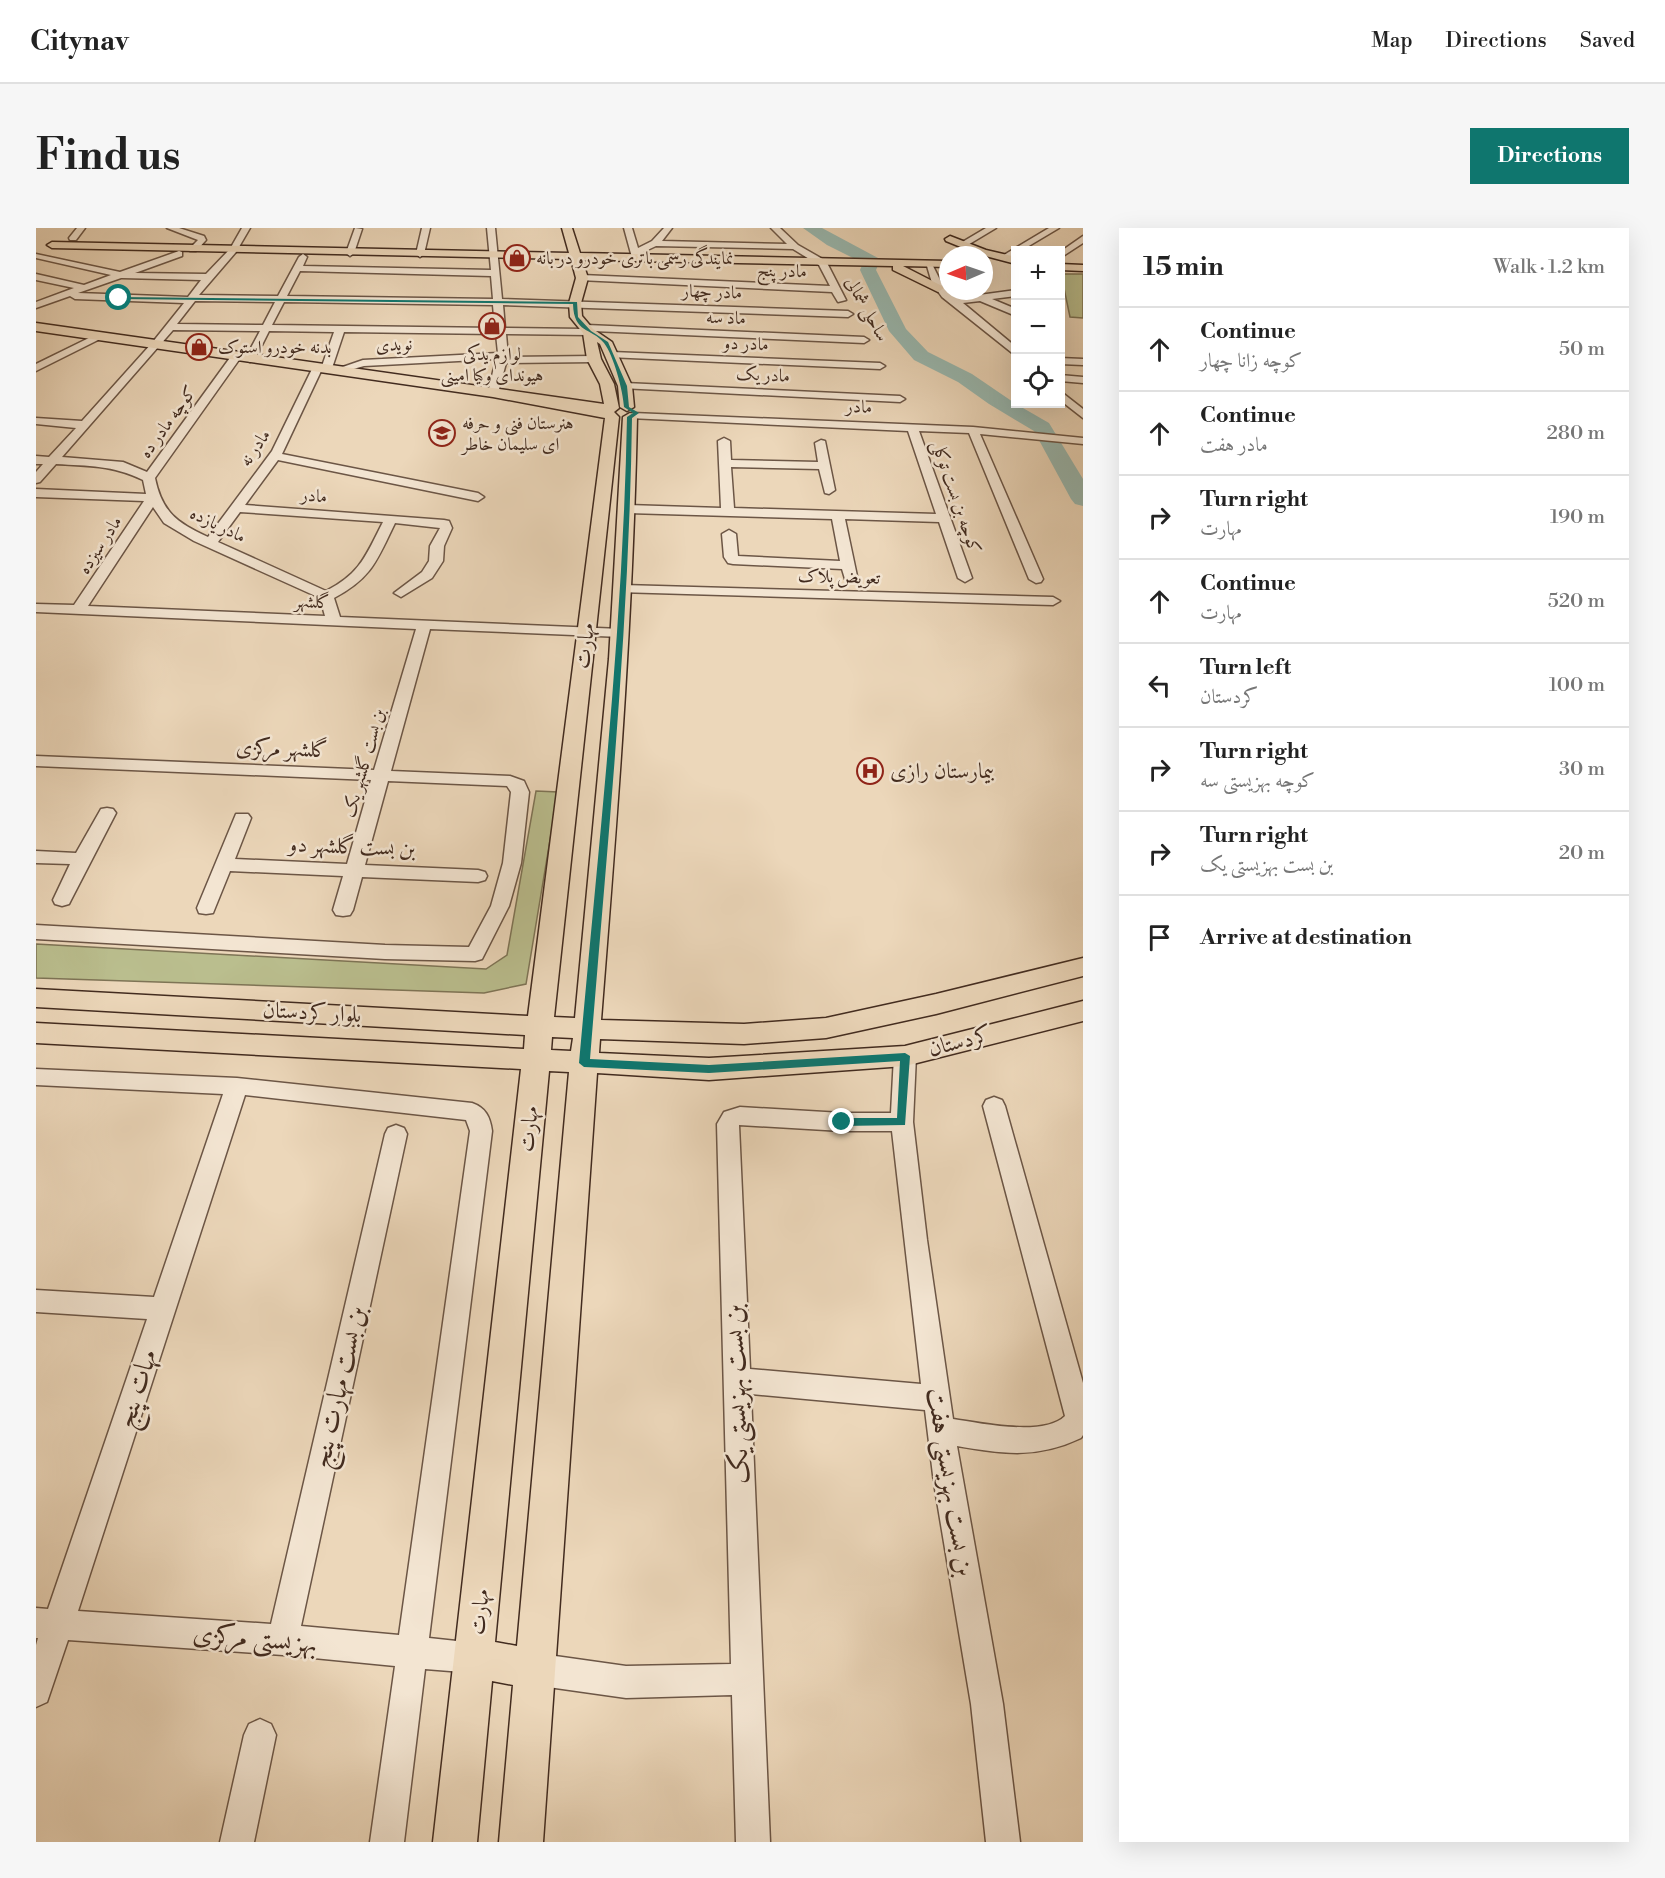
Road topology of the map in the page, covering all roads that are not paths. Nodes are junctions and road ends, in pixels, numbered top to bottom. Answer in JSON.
{"nodes":[{"id":1,"x":81,"y":228,"type":"edge"},
{"id":2,"x":171,"y":228,"type":"edge"},
{"id":3,"x":246,"y":228,"type":"edge"},
{"id":4,"x":426,"y":228,"type":"edge"},
{"id":5,"x":491,"y":228,"type":"edge"},
{"id":6,"x":567,"y":228,"type":"edge"},
{"id":7,"x":628,"y":228,"type":"edge"},
{"id":8,"x":668,"y":228,"type":"edge"},
{"id":9,"x":775,"y":228,"type":"edge"},
{"id":10,"x":992,"y":228,"type":"edge"},
{"id":11,"x":1055,"y":228,"type":"edge"},
{"id":12,"x":358,"y":230,"type":"dead end"},
{"id":13,"x":950,"y":233,"type":"edge"},
{"id":14,"x":1083,"y":239,"type":"edge"},
{"id":15,"x":70,"y":242,"type":"junction"},
{"id":16,"x":655,"y":243,"type":"junction"},
{"id":17,"x":963,"y":244,"type":"junction"},
{"id":18,"x":942,"y":246,"type":"edge"},
{"id":19,"x":795,"y":247,"type":"junction"},
{"id":20,"x":123,"y":248,"type":"junction"},
{"id":21,"x":193,"y":249,"type":"junction"},
{"id":22,"x":41,"y":250,"type":"edge"},
{"id":23,"x":233,"y":250,"type":"junction"},
{"id":24,"x":306,"y":252,"type":"junction"},
{"id":25,"x":1065,"y":252,"type":"edge"},
{"id":26,"x":350,"y":253,"type":"junction"},
{"id":27,"x":180,"y":254,"type":"dead end"},
{"id":28,"x":420,"y":254,"type":"junction"},
{"id":29,"x":493,"y":256,"type":"junction"},
{"id":30,"x":635,"y":256,"type":"junction"},
{"id":31,"x":575,"y":258,"type":"junction"},
{"id":32,"x":1003,"y":258,"type":"junction"},
{"id":33,"x":1011,"y":260,"type":"edge"},
{"id":34,"x":823,"y":263,"type":"junction"},
{"id":35,"x":894,"y":265,"type":"junction"},
{"id":36,"x":993,"y":267,"type":"edge"},
{"id":37,"x":297,"y":268,"type":"junction"},
{"id":38,"x":939,"y":268,"type":"edge"},
{"id":39,"x":939,"y":268,"type":"edge"},
{"id":40,"x":1011,"y":268,"type":"edge"},
{"id":41,"x":1065,"y":269,"type":"edge"},
{"id":42,"x":1083,"y":269,"type":"edge"},
{"id":43,"x":495,"y":273,"type":"junction"},
{"id":44,"x":122,"y":275,"type":"junction"},
{"id":45,"x":36,"y":277,"type":"edge"},
{"id":46,"x":208,"y":277,"type":"junction"},
{"id":47,"x":582,"y":278,"type":"junction"},
{"id":48,"x":416,"y":286,"type":"junction"},
{"id":49,"x":86,"y":288,"type":"junction"},
{"id":50,"x":836,"y":289,"type":"junction"},
{"id":51,"x":1011,"y":295,"type":"edge"},
{"id":52,"x":62,"y":296,"type":"junction"},
{"id":53,"x":993,"y":297,"type":"edge"},
{"id":54,"x":191,"y":299,"type":"junction"},
{"id":55,"x":280,"y":299,"type":"junction"},
{"id":56,"x":957,"y":300,"type":"edge"},
{"id":57,"x":986,"y":300,"type":"edge"},
{"id":58,"x":499,"y":302,"type":"junction"},
{"id":59,"x":575,"y":303,"type":"junction"},
{"id":60,"x":36,"y":305,"type":"edge"},
{"id":61,"x":1011,"y":311,"type":"edge"},
{"id":62,"x":848,"y":314,"type":"junction"},
{"id":63,"x":36,"y":327,"type":"edge"},
{"id":64,"x":170,"y":327,"type":"junction"},
{"id":65,"x":265,"y":327,"type":"junction"},
{"id":66,"x":340,"y":328,"type":"junction"},
{"id":67,"x":588,"y":330,"type":"junction"},
{"id":68,"x":501,"y":331,"type":"junction"},
{"id":69,"x":100,"y":336,"type":"junction"},
{"id":70,"x":156,"y":345,"type":"junction"},
{"id":71,"x":1011,"y":348,"type":"edge"},
{"id":72,"x":612,"y":355,"type":"junction"},
{"id":73,"x":236,"y":357,"type":"junction"},
{"id":74,"x":874,"y":357,"type":"junction"},
{"id":75,"x":502,"y":358,"type":"junction"},
{"id":76,"x":250,"y":359,"type":"junction"},
{"id":77,"x":594,"y":359,"type":"junction"},
{"id":78,"x":1065,"y":361,"type":"edge"},
{"id":79,"x":737,"y":362,"type":"junction"},
{"id":80,"x":1083,"y":362,"type":"edge"},
{"id":81,"x":36,"y":368,"type":"edge"},
{"id":82,"x":328,"y":368,"type":"junction"},
{"id":83,"x":1065,"y":378,"type":"edge"},
{"id":84,"x":1083,"y":380,"type":"edge"},
{"id":85,"x":607,"y":384,"type":"junction"},
{"id":86,"x":625,"y":386,"type":"junction"},
{"id":87,"x":493,"y":393,"type":"junction"},
{"id":88,"x":1065,"y":395,"type":"edge"},
{"id":89,"x":1065,"y":398,"type":"edge"},
{"id":90,"x":1083,"y":398,"type":"edge"},
{"id":91,"x":550,"y":399,"type":"junction"},
{"id":92,"x":905,"y":410,"type":"junction"},
{"id":93,"x":621,"y":412,"type":"junction"},
{"id":94,"x":1082,"y":413,"type":"edge"},
{"id":95,"x":36,"y":421,"type":"edge"},
{"id":96,"x":85,"y":425,"type":"junction"},
{"id":97,"x":973,"y":430,"type":"junction"},
{"id":98,"x":1026,"y":432,"type":"junction"},
{"id":99,"x":1061,"y":436,"type":"junction"},
{"id":100,"x":1083,"y":436,"type":"edge"},
{"id":101,"x":724,"y":441,"type":"dead end"},
{"id":102,"x":1083,"y":441,"type":"edge"},
{"id":103,"x":821,"y":443,"type":"dead end"},
{"id":104,"x":274,"y":456,"type":"junction"},
{"id":105,"x":36,"y":460,"type":"edge"},
{"id":106,"x":53,"y":460,"type":"junction"},
{"id":107,"x":725,"y":463,"type":"junction"},
{"id":108,"x":825,"y":466,"type":"junction"},
{"id":109,"x":148,"y":478,"type":"junction"},
{"id":110,"x":36,"y":479,"type":"edge"},
{"id":111,"x":829,"y":490,"type":"dead end"},
{"id":112,"x":36,"y":493,"type":"edge"},
{"id":113,"x":478,"y":497,"type":"dead end"},
{"id":114,"x":153,"y":498,"type":"junction"},
{"id":115,"x":234,"y":508,"type":"junction"},
{"id":116,"x":628,"y":509,"type":"junction"},
{"id":117,"x":728,"y":512,"type":"junction"},
{"id":118,"x":838,"y":515,"type":"junction"},
{"id":119,"x":944,"y":518,"type":"junction"},
{"id":120,"x":391,"y":519,"type":"junction"},
{"id":121,"x":729,"y":534,"type":"dead end"},
{"id":122,"x":210,"y":543,"type":"junction"},
{"id":123,"x":965,"y":578,"type":"dead end"},
{"id":124,"x":1036,"y":579,"type":"dead end"},
{"id":125,"x":623,"y":589,"type":"junction"},
{"id":126,"x":401,"y":593,"type":"dead end"},
{"id":127,"x":326,"y":596,"type":"junction"},
{"id":128,"x":1053,"y":601,"type":"dead end"},
{"id":129,"x":36,"y":609,"type":"edge"},
{"id":130,"x":77,"y":611,"type":"junction"},
{"id":131,"x":334,"y":622,"type":"junction"},
{"id":132,"x":424,"y":626,"type":"junction"},
{"id":133,"x":587,"y":632,"type":"junction"},
{"id":134,"x":621,"y":633,"type":"junction"},
{"id":135,"x":36,"y":761,"type":"edge"},
{"id":136,"x":381,"y":775,"type":"junction"},
{"id":137,"x":107,"y":813,"type":"dead end"},
{"id":138,"x":242,"y":818,"type":"dead end"},
{"id":139,"x":36,"y":857,"type":"edge"},
{"id":140,"x":82,"y":859,"type":"junction"},
{"id":141,"x":225,"y":865,"type":"junction"},
{"id":142,"x":354,"y":871,"type":"junction"},
{"id":143,"x":478,"y":876,"type":"dead end"},
{"id":144,"x":62,"y":900,"type":"dead end"},
{"id":145,"x":206,"y":908,"type":"dead end"},
{"id":146,"x":342,"y":910,"type":"dead end"},
{"id":147,"x":36,"y":932,"type":"edge"},
{"id":148,"x":1083,"y":967,"type":"edge"},
{"id":149,"x":36,"y":998,"type":"edge"},
{"id":150,"x":1083,"y":1011,"type":"edge"},
{"id":151,"x":540,"y":1025,"type":"junction"},
{"id":152,"x":587,"y":1029,"type":"junction"},
{"id":153,"x":36,"y":1033,"type":"edge"},
{"id":154,"x":905,"y":1056,"type":"junction"},
{"id":155,"x":536,"y":1059,"type":"junction"},
{"id":156,"x":584,"y":1063,"type":"junction"},
{"id":157,"x":36,"y":1077,"type":"edge"},
{"id":158,"x":237,"y":1086,"type":"junction"},
{"id":159,"x":994,"y":1106,"type":"dead end"},
{"id":160,"x":902,"y":1122,"type":"junction"},
{"id":161,"x":396,"y":1134,"type":"dead end"},
{"id":162,"x":36,"y":1301,"type":"edge"},
{"id":163,"x":164,"y":1309,"type":"junction"},
{"id":164,"x":737,"y":1380,"type":"junction"},
{"id":165,"x":936,"y":1398,"type":"junction"},
{"id":166,"x":1082,"y":1419,"type":"edge"},
{"id":167,"x":940,"y":1430,"type":"junction"},
{"id":168,"x":47,"y":1624,"type":"edge"},
{"id":169,"x":283,"y":1640,"type":"junction"},
{"id":170,"x":413,"y":1653,"type":"junction"},
{"id":171,"x":475,"y":1658,"type":"junction"},
{"id":172,"x":534,"y":1669,"type":"junction"},
{"id":173,"x":748,"y":1679,"type":"junction"},
{"id":174,"x":36,"y":1691,"type":"edge"},
{"id":175,"x":260,"y":1735,"type":"dead end"},
{"id":176,"x":237,"y":1842,"type":"edge"},
{"id":177,"x":387,"y":1842,"type":"edge"},
{"id":178,"x":455,"y":1842,"type":"edge"},
{"id":179,"x":521,"y":1842,"type":"edge"},
{"id":180,"x":753,"y":1842,"type":"edge"},
{"id":181,"x":1003,"y":1842,"type":"edge"}],
"edges":[{"from":1,"to":15,"type":"street"},
{"from":2,"to":21,"type":"street"},
{"from":3,"to":23,"type":"street"},
{"from":4,"to":28,"type":"street"},
{"from":5,"to":29,"type":"street"},
{"from":6,"to":31,"type":"main road"},
{"from":7,"to":30,"type":"street"},
{"from":8,"to":16,"type":"street"},
{"from":9,"to":19,"type":"street","name":"ساحلی شمالی"},
{"from":10,"to":17,"type":"street"},
{"from":11,"to":32,"type":"street"},
{"from":12,"to":26,"type":"street"},
{"from":13,"to":17,"type":"main road"},
{"from":13,"to":18,"type":"main road"},
{"from":14,"to":25,"type":"street"},
{"from":15,"to":20,"type":"main road"},
{"from":15,"to":20,"type":"main road"},
{"from":15,"to":22,"type":"main road"},
{"from":15,"to":22,"type":"main road"},
{"from":16,"to":19,"type":"street"},
{"from":16,"to":30,"type":"street"},
{"from":17,"to":32,"type":"main road"},
{"from":19,"to":34,"type":"street","name":"ساحلی شمالی"},
{"from":20,"to":21,"type":"main road"},
{"from":21,"to":23,"type":"main road"},
{"from":22,"to":44,"type":"street"},
{"from":23,"to":24,"type":"main road"},
{"from":23,"to":46,"type":"street"},
{"from":24,"to":26,"type":"main road"},
{"from":24,"to":37,"type":"street"},
{"from":26,"to":28,"type":"main road"},
{"from":27,"to":44,"type":"street"},
{"from":28,"to":29,"type":"main road"},
{"from":29,"to":31,"type":"main road"},
{"from":29,"to":43,"type":"street"},
{"from":30,"to":31,"type":"main road"},
{"from":30,"to":34,"type":"main road"},
{"from":31,"to":47,"type":"main road"},
{"from":32,"to":33,"type":"main road"},
{"from":34,"to":35,"type":"main road"},
{"from":34,"to":50,"type":"street","name":"ساحلی شمالی"},
{"from":35,"to":38,"type":"main road"},
{"from":35,"to":39,"type":"main road"},
{"from":36,"to":40,"type":"main road"},
{"from":37,"to":48,"type":"street"},
{"from":37,"to":55,"type":"street"},
{"from":41,"to":42,"type":"main road"},
{"from":43,"to":48,"type":"street"},
{"from":43,"to":58,"type":"street"},
{"from":44,"to":46,"type":"street"},
{"from":44,"to":49,"type":"street"},
{"from":45,"to":49,"type":"street"},
{"from":46,"to":54,"type":"street"},
{"from":47,"to":50,"type":"street","name":"مادر پنج"},
{"from":47,"to":59,"type":"main road"},
{"from":48,"to":55,"type":"street"},
{"from":48,"to":58,"type":"street","name":"مادر چهار"},
{"from":49,"to":52,"type":"street"},
{"from":50,"to":62,"type":"street","name":"ساحلی شمالی"},
{"from":51,"to":53,"type":"street"},
{"from":52,"to":54,"type":"street"},
{"from":52,"to":60,"type":"street"},
{"from":54,"to":55,"type":"street"},
{"from":54,"to":64,"type":"street"},
{"from":55,"to":65,"type":"street"},
{"from":56,"to":71,"type":"street"},
{"from":57,"to":61,"type":"street"},
{"from":58,"to":59,"type":"street","name":"مادر چهار"},
{"from":58,"to":68,"type":"street"},
{"from":59,"to":62,"type":"street","name":"مادر چهار"},
{"from":59,"to":67,"type":"main road","name":"مهارت"},
{"from":62,"to":74,"type":"street","name":"ساحلی شمالی"},
{"from":63,"to":69,"type":"main road"},
{"from":64,"to":65,"type":"street","name":"ماد سه"},
{"from":64,"to":70,"type":"street"},
{"from":65,"to":66,"type":"street","name":"ماد سه"},
{"from":65,"to":76,"type":"street"},
{"from":66,"to":68,"type":"street","name":"ماد سه"},
{"from":66,"to":82,"type":"street","name":"مادر نه"},
{"from":67,"to":68,"type":"street","name":"ماد سه"},
{"from":67,"to":72,"type":"main road","name":"مهارت"},
{"from":67,"to":77,"type":"main road","name":"مهارت"},
{"from":67,"to":79,"type":"street","name":"ماد سه"},
{"from":68,"to":75,"type":"street"},
{"from":69,"to":70,"type":"main road"},
{"from":69,"to":81,"type":"street"},
{"from":70,"to":73,"type":"main road"},
{"from":70,"to":96,"type":"street"},
{"from":72,"to":79,"type":"street","name":"مادر دو"},
{"from":72,"to":86,"type":"main road","name":"مهارت"},
{"from":73,"to":76,"type":"main road"},
{"from":73,"to":109,"type":"street","name":"کوچه مادر ده"},
{"from":74,"to":79,"type":"street","name":"مادر دو"},
{"from":74,"to":79,"type":"street","name":"ماد سه"},
{"from":75,"to":77,"type":"street","name":"نویدی"},
{"from":75,"to":82,"type":"street","name":"نویدی"},
{"from":75,"to":87,"type":"street"},
{"from":76,"to":82,"type":"main road"},
{"from":77,"to":85,"type":"main road","name":"مهارت"},
{"from":78,"to":80,"type":"street"},
{"from":79,"to":86,"type":"street","name":"مادر یک"},
{"from":79,"to":92,"type":"street","name":"مادر یک"},
{"from":82,"to":87,"type":"main road"},
{"from":82,"to":104,"type":"street","name":"مادر نه"},
{"from":83,"to":84,"type":"street"},
{"from":85,"to":91,"type":"main road"},
{"from":85,"to":93,"type":"main road","name":"مهارت"},
{"from":86,"to":93,"type":"main road","name":"مهارت"},
{"from":87,"to":91,"type":"main road"},
{"from":87,"to":93,"type":"main road"},
{"from":88,"to":90,"type":"street"},
{"from":89,"to":94,"type":"street"},
{"from":91,"to":93,"type":"main road"},
{"from":92,"to":93,"type":"street","name":"مادر"},
{"from":92,"to":97,"type":"street","name":"مادر"},
{"from":92,"to":98,"type":"street","name":"مادر"},
{"from":92,"to":119,"type":"street","name":"کوچه بن بست توکلی"},
{"from":93,"to":116,"type":"main road","name":"مهارت"},
{"from":93,"to":133,"type":"main road","name":"مهارت"},
{"from":95,"to":96,"type":"street"},
{"from":96,"to":106,"type":"street"},
{"from":97,"to":98,"type":"street","name":"مادر"},
{"from":97,"to":124,"type":"street"},
{"from":98,"to":99,"type":"street","name":"مادر"},
{"from":99,"to":100,"type":"street","name":"مادر"},
{"from":99,"to":102,"type":"street","name":"مادر"},
{"from":101,"to":107,"type":"street"},
{"from":103,"to":108,"type":"street"},
{"from":104,"to":113,"type":"street"},
{"from":104,"to":115,"type":"street","name":"مادر نه"},
{"from":105,"to":106,"type":"street"},
{"from":106,"to":109,"type":"street"},
{"from":106,"to":110,"type":"street"},
{"from":107,"to":108,"type":"street"},
{"from":107,"to":117,"type":"street"},
{"from":108,"to":111,"type":"street"},
{"from":109,"to":114,"type":"street","name":"مادر یازده"},
{"from":112,"to":114,"type":"street"},
{"from":114,"to":122,"type":"street","name":"مادر یازده"},
{"from":114,"to":130,"type":"street","name":"مادر سیزده"},
{"from":115,"to":120,"type":"street","name":"مادر"},
{"from":115,"to":122,"type":"street","name":"مادر نه"},
{"from":116,"to":117,"type":"street"},
{"from":116,"to":125,"type":"main road","name":"مهارت"},
{"from":117,"to":118,"type":"street"},
{"from":118,"to":119,"type":"street"},
{"from":118,"to":121,"type":"street"},
{"from":119,"to":123,"type":"street","name":"کوچه بن بست توکلی"},
{"from":120,"to":126,"type":"street","name":"مادر"},
{"from":120,"to":127,"type":"street"},
{"from":122,"to":127,"type":"street","name":"مادر یازده"},
{"from":125,"to":128,"type":"street","name":"تعویض پلاک"},
{"from":125,"to":134,"type":"main road","name":"مهارت"},
{"from":127,"to":131,"type":"street"},
{"from":129,"to":130,"type":"street","name":"گلشهر"},
{"from":130,"to":131,"type":"street","name":"گلشهر"},
{"from":131,"to":132,"type":"street","name":"گلشهر"},
{"from":132,"to":133,"type":"street","name":"گلشهر"},
{"from":132,"to":136,"type":"street","name":"بن بست گلشهر یک"},
{"from":133,"to":134,"type":"street","name":"گلشهر"},
{"from":133,"to":151,"type":"main road","name":"مهارت"},
{"from":134,"to":152,"type":"main road","name":"مهارت"},
{"from":135,"to":136,"type":"street","name":"گلشهر مرکزی"},
{"from":136,"to":142,"type":"street","name":"بن بست گلشهر یک"},
{"from":136,"to":147,"type":"street","name":"گلشهر مرکزی"},
{"from":137,"to":140,"type":"street"},
{"from":138,"to":141,"type":"street"},
{"from":139,"to":140,"type":"street"},
{"from":140,"to":144,"type":"street"},
{"from":141,"to":142,"type":"street","name":"بن بست گلشهر دو"},
{"from":141,"to":145,"type":"street"},
{"from":142,"to":143,"type":"street","name":"بن بست گلشهر دو"},
{"from":142,"to":146,"type":"street","name":"بن بست گلشهر یک"},
{"from":148,"to":152,"type":"main road","name":"کردستان"},
{"from":149,"to":151,"type":"main road","name":"بلوار کردستان"},
{"from":150,"to":154,"type":"main road","name":"کردستان"},
{"from":151,"to":152,"type":"main road","name":"بلوار کردستان"},
{"from":151,"to":155,"type":"main road","name":"مهارت"},
{"from":152,"to":156,"type":"main road","name":"مهارت"},
{"from":153,"to":155,"type":"main road","name":"بلوار کردستان"},
{"from":154,"to":156,"type":"main road","name":"کردستان"},
{"from":154,"to":160,"type":"street","name":"بن بست بهزیستی هفت"},
{"from":155,"to":156,"type":"main road","name":"بلوار کردستان"},
{"from":155,"to":171,"type":"main road","name":"مهارت"},
{"from":156,"to":172,"type":"main road","name":"مهارت"},
{"from":157,"to":158,"type":"street"},
{"from":158,"to":163,"type":"street","name":"مهات پنج"},
{"from":158,"to":170,"type":"street"},
{"from":159,"to":166,"type":"street"},
{"from":160,"to":164,"type":"street","name":"بن بست بهزیستی یک"},
{"from":160,"to":165,"type":"street","name":"بن بست بهزیستی هفت"},
{"from":161,"to":169,"type":"street","name":"بن بست مهارت پنج"},
{"from":162,"to":163,"type":"street"},
{"from":163,"to":168,"type":"street","name":"مهات پنج"},
{"from":164,"to":165,"type":"street"},
{"from":164,"to":173,"type":"street","name":"بن بست بهزیستی یک"},
{"from":165,"to":167,"type":"street","name":"بن بست بهزیستی هفت"},
{"from":166,"to":167,"type":"street"},
{"from":167,"to":181,"type":"street","name":"بن بست بهزیستی هفت"},
{"from":168,"to":169,"type":"street","name":"بهزیستی مرکزی"},
{"from":168,"to":174,"type":"street","name":"مهات پنج"},
{"from":169,"to":170,"type":"street","name":"بهزیستی مرکزی"},
{"from":170,"to":171,"type":"street","name":"بهزیستی مرکزی"},
{"from":170,"to":177,"type":"street"},
{"from":171,"to":172,"type":"main road"},
{"from":171,"to":178,"type":"main road","name":"مهارت"},
{"from":172,"to":173,"type":"street"},
{"from":172,"to":179,"type":"main road","name":"مهارت"},
{"from":173,"to":180,"type":"street","name":"بن بست بهزیستی یک"},
{"from":175,"to":176,"type":"street"}]}
